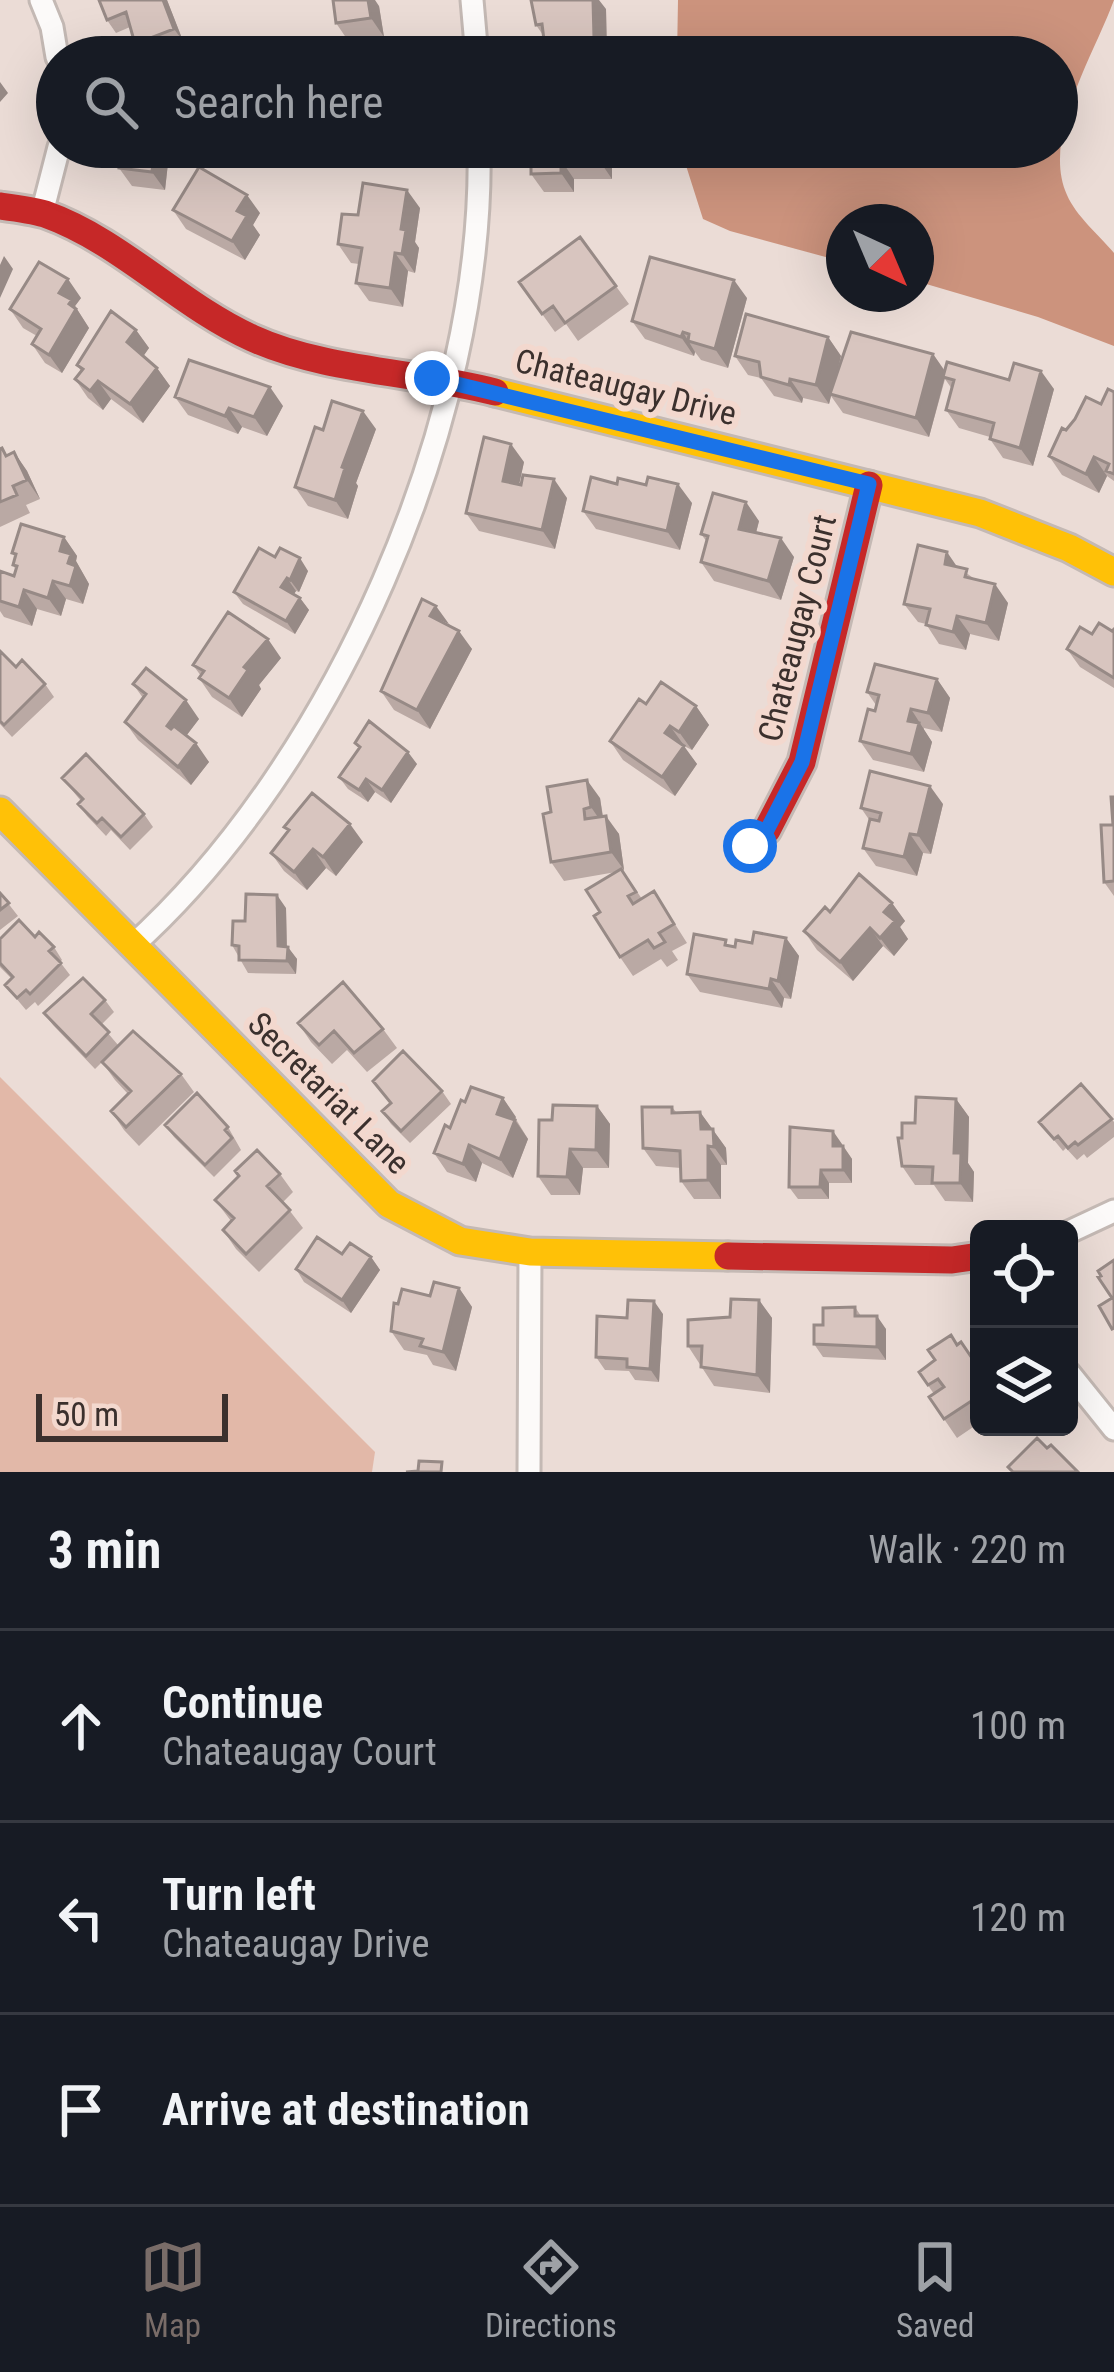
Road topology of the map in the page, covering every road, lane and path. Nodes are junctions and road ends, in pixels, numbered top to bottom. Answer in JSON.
{"nodes":[{"id":1,"x":41,"y":0,"type":"edge"},
{"id":2,"x":472,"y":0,"type":"edge"},
{"id":3,"x":54,"y":36,"type":"edge"},
{"id":4,"x":475,"y":36,"type":"edge"},
{"id":5,"x":54,"y":168,"type":"edge"},
{"id":6,"x":478,"y":168,"type":"edge"},
{"id":7,"x":0,"y":206,"type":"edge"},
{"id":8,"x":42,"y":213,"type":"junction"},
{"id":9,"x":452,"y":382,"type":"junction"},
{"id":10,"x":869,"y":484,"type":"junction"},
{"id":11,"x":1114,"y":572,"type":"edge"},
{"id":12,"x":0,"y":811,"type":"edge"},
{"id":13,"x":750,"y":846,"type":"dead end"},
{"id":14,"x":131,"y":947,"type":"junction"},
{"id":15,"x":1114,"y":1210,"type":"edge"},
{"id":16,"x":1078,"y":1228,"type":"edge"},
{"id":17,"x":530,"y":1252,"type":"junction"},
{"id":18,"x":970,"y":1257,"type":"edge"},
{"id":19,"x":1078,"y":1384,"type":"edge"},
{"id":20,"x":1114,"y":1429,"type":"edge"},
{"id":21,"x":529,"y":1472,"type":"edge"}],
"edges":[{"from":1,"to":3,"type":"street"},
{"from":2,"to":4,"type":"street"},
{"from":5,"to":8,"type":"street"},
{"from":6,"to":9,"type":"street"},
{"from":7,"to":8,"type":"street","name":"Chateaugay Drive"},
{"from":8,"to":9,"type":"street","name":"Chateaugay Drive"},
{"from":9,"to":10,"type":"street","name":"Chateaugay Drive"},
{"from":9,"to":14,"type":"street"},
{"from":10,"to":11,"type":"street","name":"Chateaugay Drive"},
{"from":10,"to":13,"type":"street","name":"Chateaugay Court"},
{"from":12,"to":14,"type":"street","name":"Secretariat Lane"},
{"from":14,"to":17,"type":"street","name":"Secretariat Lane"},
{"from":15,"to":16,"type":"street"},
{"from":17,"to":18,"type":"street","name":"Secretariat Lane"},
{"from":17,"to":21,"type":"street"},
{"from":19,"to":20,"type":"street"}]}
